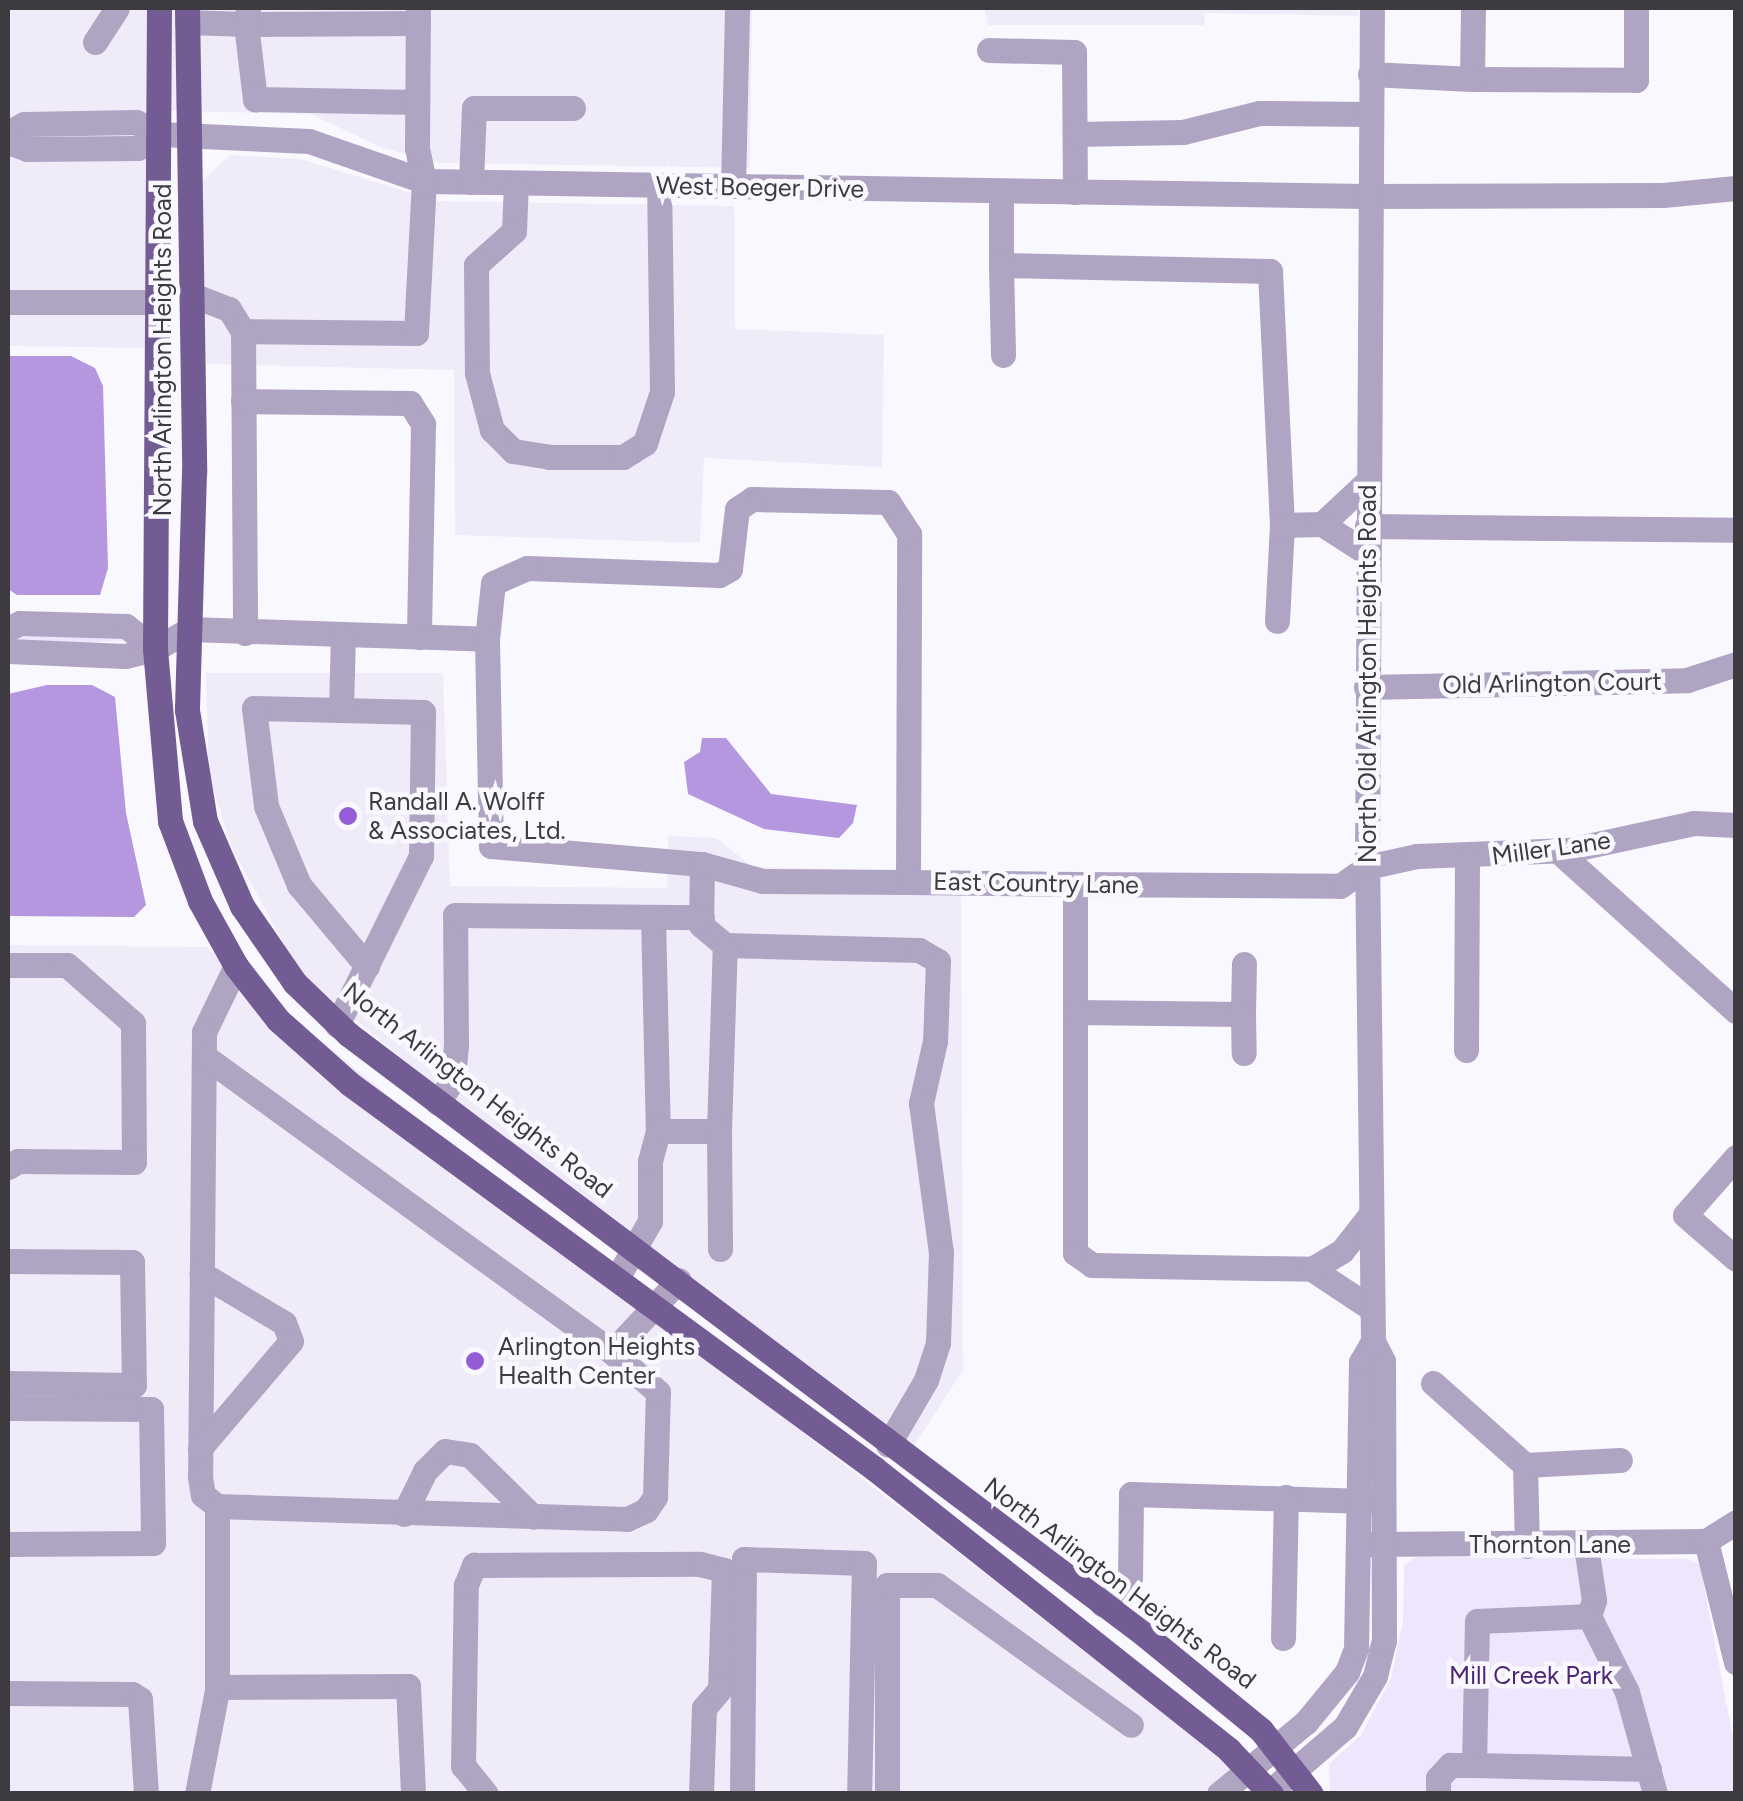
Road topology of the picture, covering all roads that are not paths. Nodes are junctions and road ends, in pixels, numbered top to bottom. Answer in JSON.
{"nodes":[{"id":1,"x":117,"y":8,"type":"edge"},
{"id":2,"x":160,"y":8,"type":"edge"},
{"id":3,"x":737,"y":8,"type":"edge"},
{"id":4,"x":1372,"y":8,"type":"edge"},
{"id":5,"x":1473,"y":8,"type":"edge"},
{"id":6,"x":1636,"y":8,"type":"edge"},
{"id":7,"x":187,"y":15,"type":"edge"},
{"id":8,"x":418,"y":15,"type":"edge"},
{"id":9,"x":247,"y":16,"type":"edge"},
{"id":10,"x":96,"y":42,"type":"dead end"},
{"id":11,"x":988,"y":50,"type":"dead end"},
{"id":12,"x":1370,"y":74,"type":"junction"},
{"id":13,"x":1472,"y":79,"type":"junction"},
{"id":14,"x":418,"y":102,"type":"junction"},
{"id":15,"x":573,"y":108,"type":"dead end"},
{"id":16,"x":1368,"y":114,"type":"junction"},
{"id":17,"x":8,"y":133,"type":"edge"},
{"id":18,"x":160,"y":134,"type":"junction"},
{"id":19,"x":191,"y":134,"type":"junction"},
{"id":20,"x":1075,"y":134,"type":"junction"},
{"id":21,"x":8,"y":142,"type":"edge"},
{"id":22,"x":424,"y":181,"type":"junction"},
{"id":23,"x":470,"y":182,"type":"junction"},
{"id":24,"x":516,"y":183,"type":"junction"},
{"id":25,"x":659,"y":185,"type":"junction"},
{"id":26,"x":733,"y":186,"type":"junction"},
{"id":27,"x":1736,"y":188,"type":"edge"},
{"id":28,"x":1001,"y":191,"type":"junction"},
{"id":29,"x":1076,"y":192,"type":"junction"},
{"id":30,"x":1366,"y":196,"type":"junction"},
{"id":31,"x":1001,"y":265,"type":"junction"},
{"id":32,"x":192,"y":295,"type":"junction"},
{"id":33,"x":8,"y":302,"type":"edge"},
{"id":34,"x":158,"y":302,"type":"junction"},
{"id":35,"x":243,"y":331,"type":"junction"},
{"id":36,"x":1002,"y":356,"type":"dead end"},
{"id":37,"x":243,"y":401,"type":"junction"},
{"id":38,"x":1367,"y":482,"type":"junction"},
{"id":39,"x":1322,"y":524,"type":"junction"},
{"id":40,"x":1282,"y":525,"type":"junction"},
{"id":41,"x":1367,"y":526,"type":"junction"},
{"id":42,"x":1736,"y":530,"type":"edge"},
{"id":43,"x":1367,"y":553,"type":"junction"},
{"id":44,"x":1277,"y":621,"type":"dead end"},
{"id":45,"x":8,"y":628,"type":"edge"},
{"id":46,"x":190,"y":629,"type":"junction"},
{"id":47,"x":244,"y":633,"type":"junction"},
{"id":48,"x":344,"y":635,"type":"junction"},
{"id":49,"x":420,"y":637,"type":"junction"},
{"id":50,"x":487,"y":639,"type":"junction"},
{"id":51,"x":156,"y":648,"type":"junction"},
{"id":52,"x":8,"y":650,"type":"edge"},
{"id":53,"x":1736,"y":664,"type":"edge"},
{"id":54,"x":1366,"y":686,"type":"junction"},
{"id":55,"x":342,"y":710,"type":"junction"},
{"id":56,"x":1736,"y":825,"type":"edge"},
{"id":57,"x":1558,"y":851,"type":"junction"},
{"id":58,"x":1467,"y":859,"type":"junction"},
{"id":59,"x":702,"y":864,"type":"junction"},
{"id":60,"x":1367,"y":867,"type":"junction"},
{"id":61,"x":908,"y":882,"type":"junction"},
{"id":62,"x":1075,"y":884,"type":"junction"},
{"id":63,"x":653,"y":916,"type":"junction"},
{"id":64,"x":702,"y":917,"type":"junction"},
{"id":65,"x":725,"y":945,"type":"junction"},
{"id":66,"x":1244,"y":964,"type":"dead end"},
{"id":67,"x":8,"y":965,"type":"edge"},
{"id":68,"x":236,"y":966,"type":"junction"},
{"id":69,"x":367,"y":966,"type":"junction"},
{"id":70,"x":1736,"y":1011,"type":"edge"},
{"id":71,"x":1075,"y":1012,"type":"junction"},
{"id":72,"x":1243,"y":1014,"type":"junction"},
{"id":73,"x":338,"y":1025,"type":"junction"},
{"id":74,"x":1466,"y":1050,"type":"dead end"},
{"id":75,"x":1244,"y":1053,"type":"dead end"},
{"id":76,"x":204,"y":1056,"type":"junction"},
{"id":77,"x":438,"y":1103,"type":"junction"},
{"id":78,"x":658,"y":1131,"type":"junction"},
{"id":79,"x":719,"y":1132,"type":"junction"},
{"id":80,"x":1736,"y":1157,"type":"edge"},
{"id":81,"x":8,"y":1167,"type":"edge"},
{"id":82,"x":1371,"y":1214,"type":"junction"},
{"id":83,"x":636,"y":1248,"type":"junction"},
{"id":84,"x":720,"y":1249,"type":"dead end"},
{"id":85,"x":1736,"y":1259,"type":"edge"},
{"id":86,"x":8,"y":1261,"type":"edge"},
{"id":87,"x":1312,"y":1269,"type":"junction"},
{"id":88,"x":202,"y":1274,"type":"junction"},
{"id":89,"x":617,"y":1278,"type":"junction"},
{"id":90,"x":679,"y":1280,"type":"junction"},
{"id":91,"x":657,"y":1307,"type":"junction"},
{"id":92,"x":1372,"y":1309,"type":"junction"},
{"id":93,"x":612,"y":1352,"type":"junction"},
{"id":94,"x":8,"y":1383,"type":"edge"},
{"id":95,"x":1432,"y":1383,"type":"dead end"},
{"id":96,"x":8,"y":1408,"type":"edge"},
{"id":97,"x":888,"y":1445,"type":"junction"},
{"id":98,"x":200,"y":1448,"type":"junction"},
{"id":99,"x":1620,"y":1460,"type":"dead end"},
{"id":100,"x":1524,"y":1465,"type":"junction"},
{"id":101,"x":1286,"y":1496,"type":"junction"},
{"id":102,"x":1372,"y":1501,"type":"junction"},
{"id":103,"x":217,"y":1506,"type":"junction"},
{"id":104,"x":404,"y":1514,"type":"junction"},
{"id":105,"x":532,"y":1517,"type":"junction"},
{"id":106,"x":1736,"y":1522,"type":"edge"},
{"id":107,"x":1706,"y":1541,"type":"junction"},
{"id":108,"x":8,"y":1544,"type":"edge"},
{"id":109,"x":1360,"y":1544,"type":"junction"},
{"id":110,"x":1386,"y":1544,"type":"junction"},
{"id":111,"x":1527,"y":1546,"type":"junction"},
{"id":112,"x":1586,"y":1546,"type":"junction"},
{"id":113,"x":1102,"y":1604,"type":"junction"},
{"id":114,"x":1589,"y":1616,"type":"junction"},
{"id":115,"x":1283,"y":1638,"type":"dead end"},
{"id":116,"x":1736,"y":1662,"type":"edge"},
{"id":117,"x":217,"y":1686,"type":"junction"},
{"id":118,"x":8,"y":1694,"type":"edge"},
{"id":119,"x":1131,"y":1725,"type":"dead end"},
{"id":120,"x":1276,"y":1745,"type":"junction"},
{"id":121,"x":1474,"y":1764,"type":"junction"},
{"id":122,"x":1249,"y":1768,"type":"junction"},
{"id":123,"x":1296,"y":1770,"type":"junction"},
{"id":124,"x":1652,"y":1781,"type":"edge"},
{"id":125,"x":1269,"y":1793,"type":"edge"},
{"id":126,"x":146,"y":1794,"type":"edge"},
{"id":127,"x":197,"y":1794,"type":"edge"},
{"id":128,"x":412,"y":1794,"type":"edge"},
{"id":129,"x":486,"y":1794,"type":"edge"},
{"id":130,"x":701,"y":1794,"type":"edge"},
{"id":131,"x":742,"y":1794,"type":"edge"},
{"id":132,"x":859,"y":1794,"type":"edge"},
{"id":133,"x":887,"y":1794,"type":"edge"},
{"id":134,"x":1218,"y":1794,"type":"edge"},
{"id":135,"x":1311,"y":1794,"type":"edge"},
{"id":136,"x":1438,"y":1794,"type":"edge"}],
"edges":[{"from":1,"to":10,"type":"street"},
{"from":2,"to":18,"type":"main road","name":"North Arlington Heights Road"},
{"from":3,"to":26,"type":"street"},
{"from":4,"to":12,"type":"street","name":"North Old Arlington Heights Road"},
{"from":5,"to":13,"type":"street"},
{"from":6,"to":13,"type":"street"},
{"from":7,"to":9,"type":"street"},
{"from":7,"to":19,"type":"main road","name":"North Arlington Heights Road"},
{"from":8,"to":9,"type":"street"},
{"from":8,"to":14,"type":"street"},
{"from":9,"to":14,"type":"street"},
{"from":11,"to":20,"type":"street"},
{"from":12,"to":13,"type":"street"},
{"from":12,"to":16,"type":"street","name":"North Old Arlington Heights Road"},
{"from":14,"to":22,"type":"street"},
{"from":15,"to":23,"type":"street"},
{"from":16,"to":20,"type":"street"},
{"from":16,"to":30,"type":"street","name":"North Old Arlington Heights Road"},
{"from":17,"to":18,"type":"street"},
{"from":18,"to":19,"type":"street","name":"West Boeger Drive"},
{"from":18,"to":21,"type":"street"},
{"from":18,"to":34,"type":"main road","name":"North Arlington Heights Road"},
{"from":19,"to":22,"type":"street","name":"West Boeger Drive"},
{"from":19,"to":32,"type":"main road","name":"North Arlington Heights Road"},
{"from":20,"to":29,"type":"street"},
{"from":22,"to":23,"type":"street","name":"West Boeger Drive"},
{"from":22,"to":35,"type":"street"},
{"from":23,"to":24,"type":"street","name":"West Boeger Drive"},
{"from":24,"to":25,"type":"street","name":"West Boeger Drive"},
{"from":24,"to":25,"type":"street"},
{"from":25,"to":26,"type":"street","name":"West Boeger Drive"},
{"from":26,"to":28,"type":"street","name":"West Boeger Drive"},
{"from":27,"to":30,"type":"street","name":"West Boeger Drive"},
{"from":28,"to":29,"type":"street","name":"West Boeger Drive"},
{"from":28,"to":31,"type":"street"},
{"from":29,"to":30,"type":"street","name":"West Boeger Drive"},
{"from":30,"to":38,"type":"street","name":"North Old Arlington Heights Road"},
{"from":31,"to":36,"type":"street"},
{"from":31,"to":40,"type":"street"},
{"from":32,"to":35,"type":"street"},
{"from":32,"to":46,"type":"main road","name":"North Arlington Heights Road"},
{"from":33,"to":34,"type":"street"},
{"from":34,"to":51,"type":"main road","name":"North Arlington Heights Road"},
{"from":35,"to":37,"type":"street"},
{"from":37,"to":47,"type":"street"},
{"from":37,"to":49,"type":"street"},
{"from":38,"to":39,"type":"street"},
{"from":38,"to":41,"type":"street","name":"North Old Arlington Heights Road"},
{"from":39,"to":40,"type":"street"},
{"from":39,"to":43,"type":"street"},
{"from":40,"to":44,"type":"street"},
{"from":41,"to":42,"type":"street"},
{"from":41,"to":43,"type":"street","name":"North Old Arlington Heights Road"},
{"from":43,"to":54,"type":"street","name":"North Old Arlington Heights Road"},
{"from":45,"to":51,"type":"street"},
{"from":46,"to":47,"type":"street"},
{"from":46,"to":51,"type":"street"},
{"from":46,"to":73,"type":"main road","name":"North Arlington Heights Road"},
{"from":47,"to":48,"type":"street"},
{"from":48,"to":49,"type":"street"},
{"from":48,"to":55,"type":"street"},
{"from":49,"to":50,"type":"street"},
{"from":50,"to":59,"type":"street","name":"East Country Lane"},
{"from":50,"to":61,"type":"street"},
{"from":51,"to":52,"type":"street"},
{"from":51,"to":68,"type":"main road","name":"North Arlington Heights Road"},
{"from":53,"to":54,"type":"street","name":"Old Arlington Court"},
{"from":54,"to":60,"type":"street","name":"North Old Arlington Heights Road"},
{"from":55,"to":69,"type":"street"},
{"from":55,"to":69,"type":"street"},
{"from":56,"to":57,"type":"street","name":"Miller Lane"},
{"from":57,"to":58,"type":"street","name":"Miller Lane"},
{"from":57,"to":70,"type":"street"},
{"from":58,"to":60,"type":"street","name":"Miller Lane"},
{"from":58,"to":74,"type":"street"},
{"from":59,"to":61,"type":"street","name":"East Country Lane"},
{"from":59,"to":64,"type":"street"},
{"from":60,"to":62,"type":"street","name":"East Country Lane"},
{"from":60,"to":82,"type":"street","name":"North Old Arlington Heights Road"},
{"from":61,"to":62,"type":"street","name":"East Country Lane"},
{"from":62,"to":71,"type":"street"},
{"from":63,"to":64,"type":"street"},
{"from":63,"to":77,"type":"street"},
{"from":63,"to":78,"type":"street"},
{"from":64,"to":65,"type":"street"},
{"from":65,"to":79,"type":"street"},
{"from":65,"to":97,"type":"street"},
{"from":66,"to":72,"type":"street"},
{"from":67,"to":81,"type":"street"},
{"from":68,"to":76,"type":"street"},
{"from":68,"to":89,"type":"main road","name":"North Arlington Heights Road"},
{"from":69,"to":73,"type":"street"},
{"from":71,"to":72,"type":"street"},
{"from":71,"to":87,"type":"street"},
{"from":72,"to":75,"type":"street"},
{"from":73,"to":77,"type":"main road","name":"North Arlington Heights Road"},
{"from":76,"to":88,"type":"street"},
{"from":76,"to":93,"type":"street"},
{"from":77,"to":83,"type":"main road","name":"North Arlington Heights Road"},
{"from":78,"to":79,"type":"street"},
{"from":78,"to":83,"type":"street"},
{"from":79,"to":84,"type":"street"},
{"from":80,"to":85,"type":"street"},
{"from":82,"to":87,"type":"street"},
{"from":82,"to":92,"type":"street","name":"North Old Arlington Heights Road"},
{"from":83,"to":89,"type":"street"},
{"from":83,"to":90,"type":"main road","name":"North Arlington Heights Road"},
{"from":86,"to":94,"type":"street"},
{"from":87,"to":92,"type":"street"},
{"from":88,"to":98,"type":"street"},
{"from":88,"to":98,"type":"street"},
{"from":89,"to":91,"type":"main road","name":"North Arlington Heights Road"},
{"from":90,"to":91,"type":"street"},
{"from":90,"to":97,"type":"main road","name":"North Arlington Heights Road"},
{"from":91,"to":93,"type":"street"},
{"from":91,"to":122,"type":"main road","name":"North Arlington Heights Road"},
{"from":92,"to":102,"type":"street","name":"North Old Arlington Heights Road"},
{"from":93,"to":105,"type":"street"},
{"from":95,"to":100,"type":"street"},
{"from":96,"to":108,"type":"street"},
{"from":97,"to":113,"type":"main road","name":"North Arlington Heights Road"},
{"from":98,"to":103,"type":"street"},
{"from":99,"to":100,"type":"street"},
{"from":100,"to":111,"type":"street"},
{"from":101,"to":102,"type":"street"},
{"from":101,"to":113,"type":"street"},
{"from":101,"to":115,"type":"street"},
{"from":102,"to":109,"type":"street","name":"North Old Arlington Heights Road"},
{"from":102,"to":110,"type":"street","name":"North Old Arlington Heights Road"},
{"from":103,"to":104,"type":"street"},
{"from":103,"to":117,"type":"street"},
{"from":104,"to":105,"type":"street"},
{"from":104,"to":105,"type":"street"},
{"from":106,"to":107,"type":"street","name":"Thornton Lane"},
{"from":107,"to":112,"type":"street","name":"Thornton Lane"},
{"from":107,"to":116,"type":"street"},
{"from":109,"to":110,"type":"street","name":"Thornton Lane"},
{"from":109,"to":120,"type":"street","name":"North Old Arlington Heights Road"},
{"from":110,"to":111,"type":"street","name":"Thornton Lane"},
{"from":110,"to":123,"type":"street","name":"North Old Arlington Heights Road"},
{"from":111,"to":112,"type":"street","name":"Thornton Lane"},
{"from":112,"to":114,"type":"street"},
{"from":113,"to":120,"type":"main road","name":"North Arlington Heights Road"},
{"from":114,"to":121,"type":"street"},
{"from":114,"to":124,"type":"street"},
{"from":117,"to":127,"type":"street"},
{"from":117,"to":128,"type":"street"},
{"from":118,"to":126,"type":"street"},
{"from":119,"to":133,"type":"street"},
{"from":120,"to":122,"type":"street","name":"North Old Arlington Heights Road"},
{"from":120,"to":123,"type":"main road","name":"North Arlington Heights Road"},
{"from":121,"to":124,"type":"street"},
{"from":121,"to":136,"type":"street"},
{"from":122,"to":125,"type":"main road","name":"North Arlington Heights Road"},
{"from":122,"to":134,"type":"street","name":"North Old Arlington Heights Road"},
{"from":123,"to":125,"type":"street","name":"North Old Arlington Heights Road"},
{"from":123,"to":135,"type":"main road","name":"North Arlington Heights Road"},
{"from":129,"to":130,"type":"street"},
{"from":131,"to":132,"type":"street"}]}
